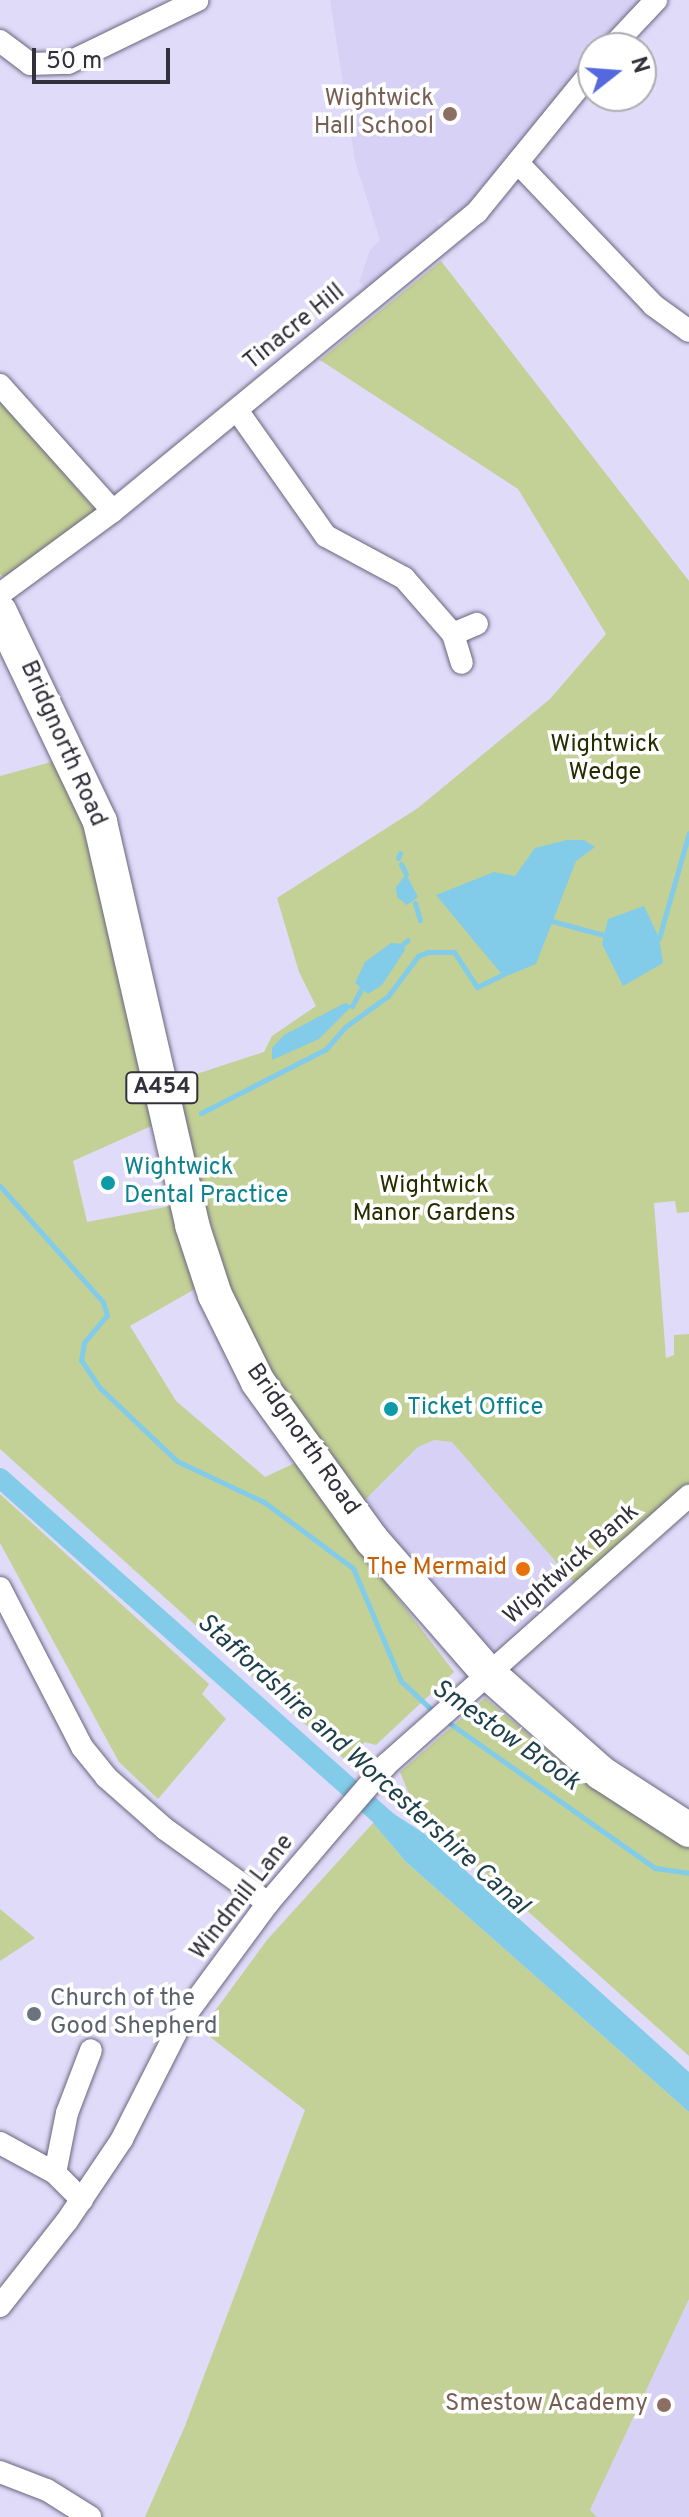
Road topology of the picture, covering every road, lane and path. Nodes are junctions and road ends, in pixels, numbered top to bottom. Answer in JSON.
{"nodes":[{"id":1,"x":198,"y":0,"type":"edge"},
{"id":2,"x":656,"y":0,"type":"edge"},
{"id":3,"x":626,"y":32,"type":"edge"},
{"id":4,"x":0,"y":41,"type":"edge"},
{"id":5,"x":577,"y":90,"type":"edge"},
{"id":6,"x":518,"y":163,"type":"junction"},
{"id":7,"x":689,"y":331,"type":"edge"},
{"id":8,"x":0,"y":385,"type":"edge"},
{"id":9,"x":237,"y":410,"type":"junction"},
{"id":10,"x":113,"y":511,"type":"junction"},
{"id":11,"x":0,"y":594,"type":"edge"},
{"id":12,"x":0,"y":612,"type":"edge"},
{"id":13,"x":477,"y":624,"type":"dead end"},
{"id":14,"x":453,"y":634,"type":"junction"},
{"id":15,"x":462,"y":663,"type":"dead end"},
{"id":16,"x":689,"y":1496,"type":"edge"},
{"id":17,"x":0,"y":1588,"type":"edge"},
{"id":18,"x":487,"y":1672,"type":"junction"},
{"id":19,"x":689,"y":1830,"type":"edge"},
{"id":20,"x":268,"y":1903,"type":"junction"},
{"id":21,"x":91,"y":2050,"type":"dead end"},
{"id":22,"x":0,"y":2143,"type":"edge"},
{"id":23,"x":55,"y":2173,"type":"junction"},
{"id":24,"x":82,"y":2200,"type":"junction"},
{"id":25,"x":0,"y":2306,"type":"edge"},
{"id":26,"x":0,"y":2472,"type":"edge"},
{"id":27,"x":90,"y":2517,"type":"edge"}],
"edges":[{"from":1,"to":4,"type":"street"},
{"from":2,"to":3,"type":"street"},
{"from":5,"to":6,"type":"street","name":"Tinacre Hill"},
{"from":6,"to":7,"type":"street"},
{"from":6,"to":9,"type":"street","name":"Tinacre Hill"},
{"from":8,"to":10,"type":"street"},
{"from":9,"to":10,"type":"street","name":"Tinacre Hill"},
{"from":9,"to":14,"type":"street"},
{"from":10,"to":11,"type":"street","name":"Tinacre Hill"},
{"from":12,"to":18,"type":"highway","name":"Bridgnorth Road","number":"A454"},
{"from":13,"to":14,"type":"street"},
{"from":14,"to":15,"type":"street"},
{"from":16,"to":18,"type":"street","name":"Wightwick Bank"},
{"from":17,"to":20,"type":"street"},
{"from":18,"to":19,"type":"highway","name":"Bridgnorth Road","number":"A454"},
{"from":18,"to":20,"type":"street","name":"Windmill Lane"},
{"from":20,"to":24,"type":"street","name":"Windmill Lane"},
{"from":21,"to":23,"type":"street"},
{"from":22,"to":23,"type":"street"},
{"from":23,"to":24,"type":"street"},
{"from":24,"to":25,"type":"street","name":"Windmill Lane"},
{"from":26,"to":27,"type":"street"}]}
